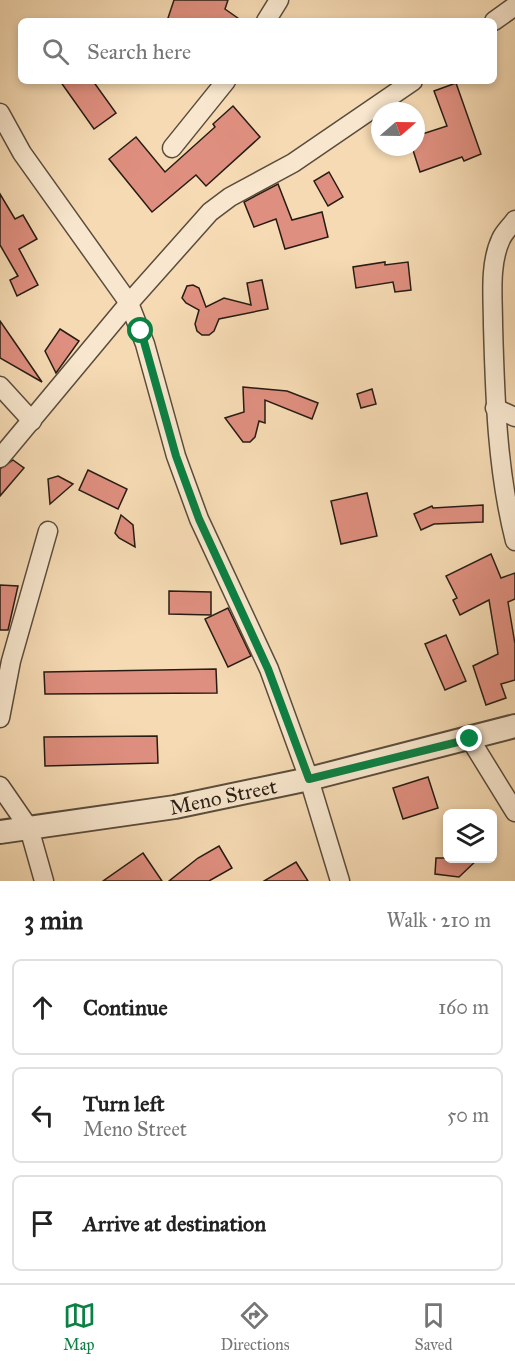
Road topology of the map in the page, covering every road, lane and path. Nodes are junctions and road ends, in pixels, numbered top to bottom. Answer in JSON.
{"nodes":[{"id":1,"x":279,"y":0,"type":"edge"},
{"id":2,"x":515,"y":6,"type":"edge"},
{"id":3,"x":268,"y":18,"type":"edge"},
{"id":4,"x":497,"y":19,"type":"edge"},
{"id":5,"x":224,"y":84,"type":"edge"},
{"id":6,"x":409,"y":84,"type":"edge"},
{"id":7,"x":0,"y":113,"type":"edge"},
{"id":8,"x":172,"y":148,"type":"dead end"},
{"id":9,"x":515,"y":220,"type":"edge"},
{"id":10,"x":129,"y":303,"type":"junction"},
{"id":11,"x":0,"y":386,"type":"edge"},
{"id":12,"x":495,"y":408,"type":"junction"},
{"id":13,"x":515,"y":417,"type":"edge"},
{"id":14,"x":32,"y":421,"type":"junction"},
{"id":15,"x":0,"y":458,"type":"edge"},
{"id":16,"x":48,"y":531,"type":"dead end"},
{"id":17,"x":515,"y":541,"type":"edge"},
{"id":18,"x":0,"y":718,"type":"edge"},
{"id":19,"x":515,"y":726,"type":"edge"},
{"id":20,"x":470,"y":739,"type":"junction"},
{"id":21,"x":309,"y":779,"type":"junction"},
{"id":22,"x":0,"y":786,"type":"edge"},
{"id":23,"x":515,"y":812,"type":"edge"},
{"id":24,"x":29,"y":828,"type":"junction"},
{"id":25,"x":0,"y":832,"type":"edge"},
{"id":26,"x":44,"y":881,"type":"edge"},
{"id":27,"x":340,"y":881,"type":"edge"}],
"edges":[{"from":1,"to":3,"type":"street"},
{"from":2,"to":4,"type":"street"},
{"from":5,"to":8,"type":"street"},
{"from":6,"to":10,"type":"street"},
{"from":7,"to":10,"type":"street"},
{"from":9,"to":12,"type":"street"},
{"from":10,"to":14,"type":"street"},
{"from":10,"to":21,"type":"street"},
{"from":11,"to":14,"type":"street"},
{"from":12,"to":13,"type":"street"},
{"from":12,"to":17,"type":"street"},
{"from":14,"to":15,"type":"street"},
{"from":16,"to":18,"type":"street"},
{"from":19,"to":20,"type":"street","name":"Meno Street"},
{"from":20,"to":21,"type":"street","name":"Meno Street"},
{"from":20,"to":23,"type":"street"},
{"from":21,"to":24,"type":"street","name":"Meno Street"},
{"from":21,"to":27,"type":"street"},
{"from":22,"to":24,"type":"street"},
{"from":24,"to":25,"type":"street","name":"Meno Street"},
{"from":24,"to":26,"type":"street"}]}
